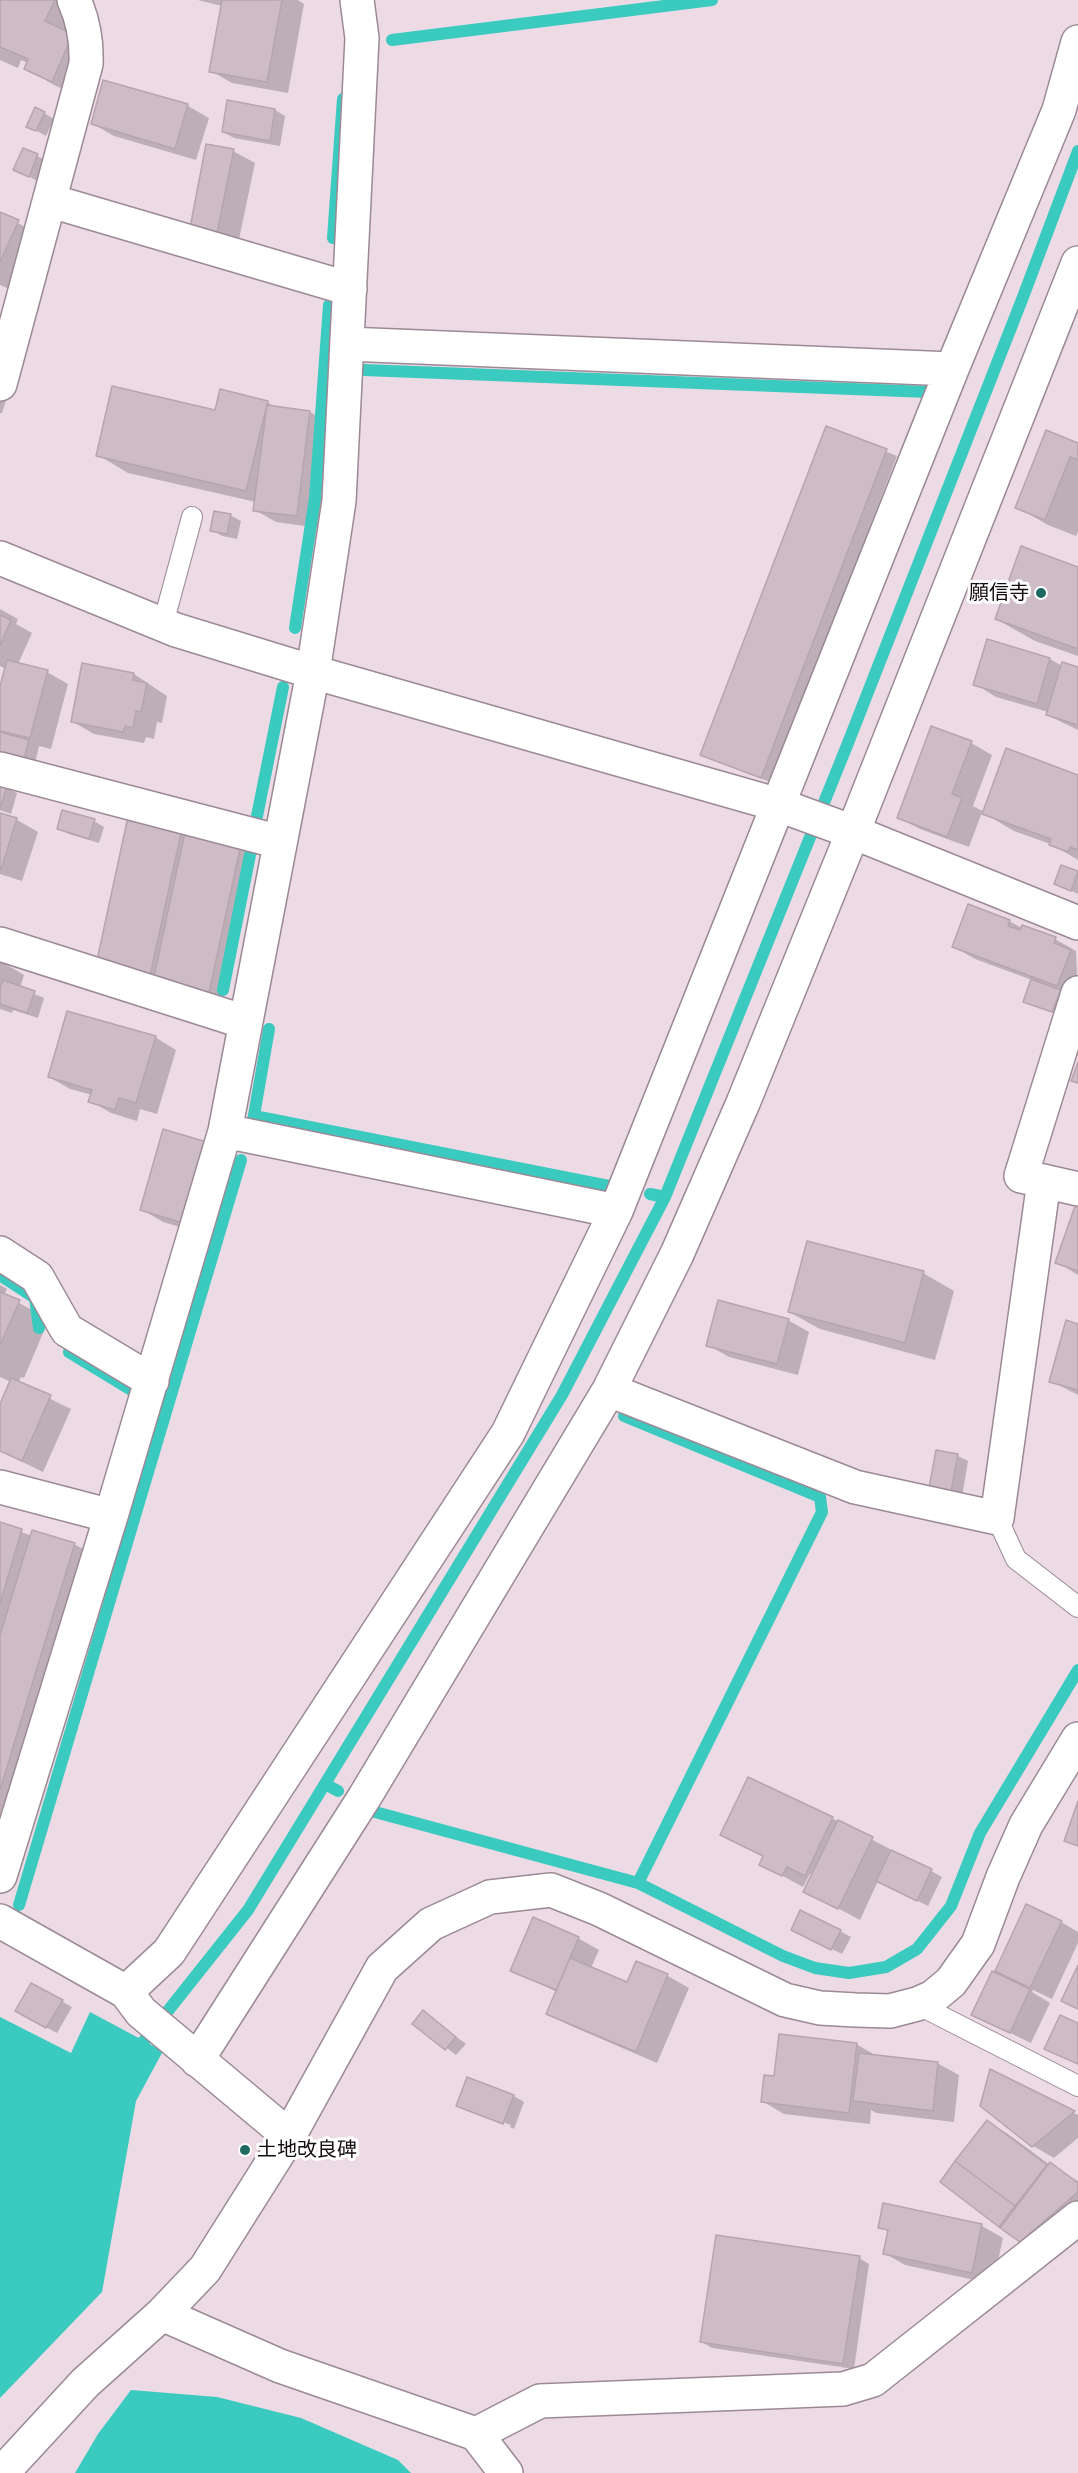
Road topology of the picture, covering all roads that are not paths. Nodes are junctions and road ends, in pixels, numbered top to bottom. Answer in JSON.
{"nodes":[{"id":1,"x":74,"y":0,"type":"edge"},
{"id":2,"x":357,"y":0,"type":"edge"},
{"id":3,"x":1078,"y":42,"type":"edge"},
{"id":4,"x":51,"y":201,"type":"junction"},
{"id":5,"x":1078,"y":263,"type":"edge"},
{"id":6,"x":350,"y":289,"type":"junction"},
{"id":7,"x":347,"y":344,"type":"junction"},
{"id":8,"x":952,"y":369,"type":"junction"},
{"id":9,"x":0,"y":384,"type":"edge"},
{"id":10,"x":192,"y":517,"type":"dead end"},
{"id":11,"x":0,"y":558,"type":"edge"},
{"id":12,"x":163,"y":624,"type":"junction"},
{"id":13,"x":313,"y":672,"type":"junction"},
{"id":14,"x":0,"y":769,"type":"edge"},
{"id":15,"x":784,"y":807,"type":"junction"},
{"id":16,"x":847,"y":830,"type":"junction"},
{"id":17,"x":280,"y":842,"type":"junction"},
{"id":18,"x":1078,"y":923,"type":"edge"},
{"id":19,"x":0,"y":944,"type":"edge"},
{"id":20,"x":1078,"y":993,"type":"edge"},
{"id":21,"x":245,"y":1022,"type":"junction"},
{"id":22,"x":225,"y":1131,"type":"junction"},
{"id":23,"x":1044,"y":1181,"type":"junction"},
{"id":24,"x":1078,"y":1189,"type":"edge"},
{"id":25,"x":616,"y":1211,"type":"junction"},
{"id":26,"x":0,"y":1253,"type":"edge"},
{"id":27,"x":152,"y":1382,"type":"junction"},
{"id":28,"x":609,"y":1390,"type":"junction"},
{"id":29,"x":0,"y":1487,"type":"edge"},
{"id":30,"x":111,"y":1516,"type":"junction"},
{"id":31,"x":997,"y":1518,"type":"junction"},
{"id":32,"x":1078,"y":1607,"type":"edge"},
{"id":33,"x":1078,"y":1739,"type":"edge"},
{"id":34,"x":0,"y":1876,"type":"edge"},
{"id":35,"x":0,"y":1921,"type":"edge"},
{"id":36,"x":133,"y":2002,"type":"junction"},
{"id":37,"x":917,"y":2004,"type":"junction"},
{"id":38,"x":191,"y":2055,"type":"junction"},
{"id":39,"x":1078,"y":2086,"type":"edge"},
{"id":40,"x":289,"y":2136,"type":"junction"},
{"id":41,"x":1078,"y":2218,"type":"edge"},
{"id":42,"x":162,"y":2314,"type":"junction"},
{"id":43,"x":476,"y":2434,"type":"junction"},
{"id":44,"x":2,"y":2473,"type":"edge"},
{"id":45,"x":506,"y":2473,"type":"edge"}],
"edges":[{"from":1,"to":4,"type":"street"},
{"from":2,"to":6,"type":"street"},
{"from":3,"to":8,"type":"street"},
{"from":4,"to":6,"type":"street"},
{"from":4,"to":9,"type":"street"},
{"from":5,"to":16,"type":"street"},
{"from":6,"to":7,"type":"street"},
{"from":7,"to":8,"type":"street"},
{"from":7,"to":13,"type":"street"},
{"from":8,"to":15,"type":"street"},
{"from":10,"to":12,"type":"lane"},
{"from":11,"to":12,"type":"street"},
{"from":12,"to":13,"type":"street"},
{"from":13,"to":15,"type":"street"},
{"from":13,"to":17,"type":"street"},
{"from":14,"to":17,"type":"street"},
{"from":15,"to":16,"type":"street"},
{"from":15,"to":25,"type":"street"},
{"from":16,"to":18,"type":"street"},
{"from":16,"to":28,"type":"street"},
{"from":17,"to":21,"type":"street"},
{"from":19,"to":21,"type":"street"},
{"from":20,"to":23,"type":"street"},
{"from":21,"to":22,"type":"street"},
{"from":22,"to":25,"type":"street"},
{"from":22,"to":27,"type":"street"},
{"from":23,"to":24,"type":"street"},
{"from":23,"to":31,"type":"street"},
{"from":25,"to":36,"type":"street"},
{"from":26,"to":27,"type":"street"},
{"from":27,"to":30,"type":"street"},
{"from":28,"to":31,"type":"street"},
{"from":28,"to":38,"type":"street"},
{"from":29,"to":30,"type":"street"},
{"from":30,"to":34,"type":"street"},
{"from":31,"to":32,"type":"lane"},
{"from":33,"to":37,"type":"street"},
{"from":35,"to":36,"type":"street"},
{"from":36,"to":38,"type":"street"},
{"from":37,"to":39,"type":"lane"},
{"from":37,"to":40,"type":"street"},
{"from":38,"to":40,"type":"street"},
{"from":40,"to":42,"type":"street"},
{"from":41,"to":43,"type":"street"},
{"from":42,"to":43,"type":"street"},
{"from":42,"to":44,"type":"street"},
{"from":43,"to":45,"type":"street"}]}
